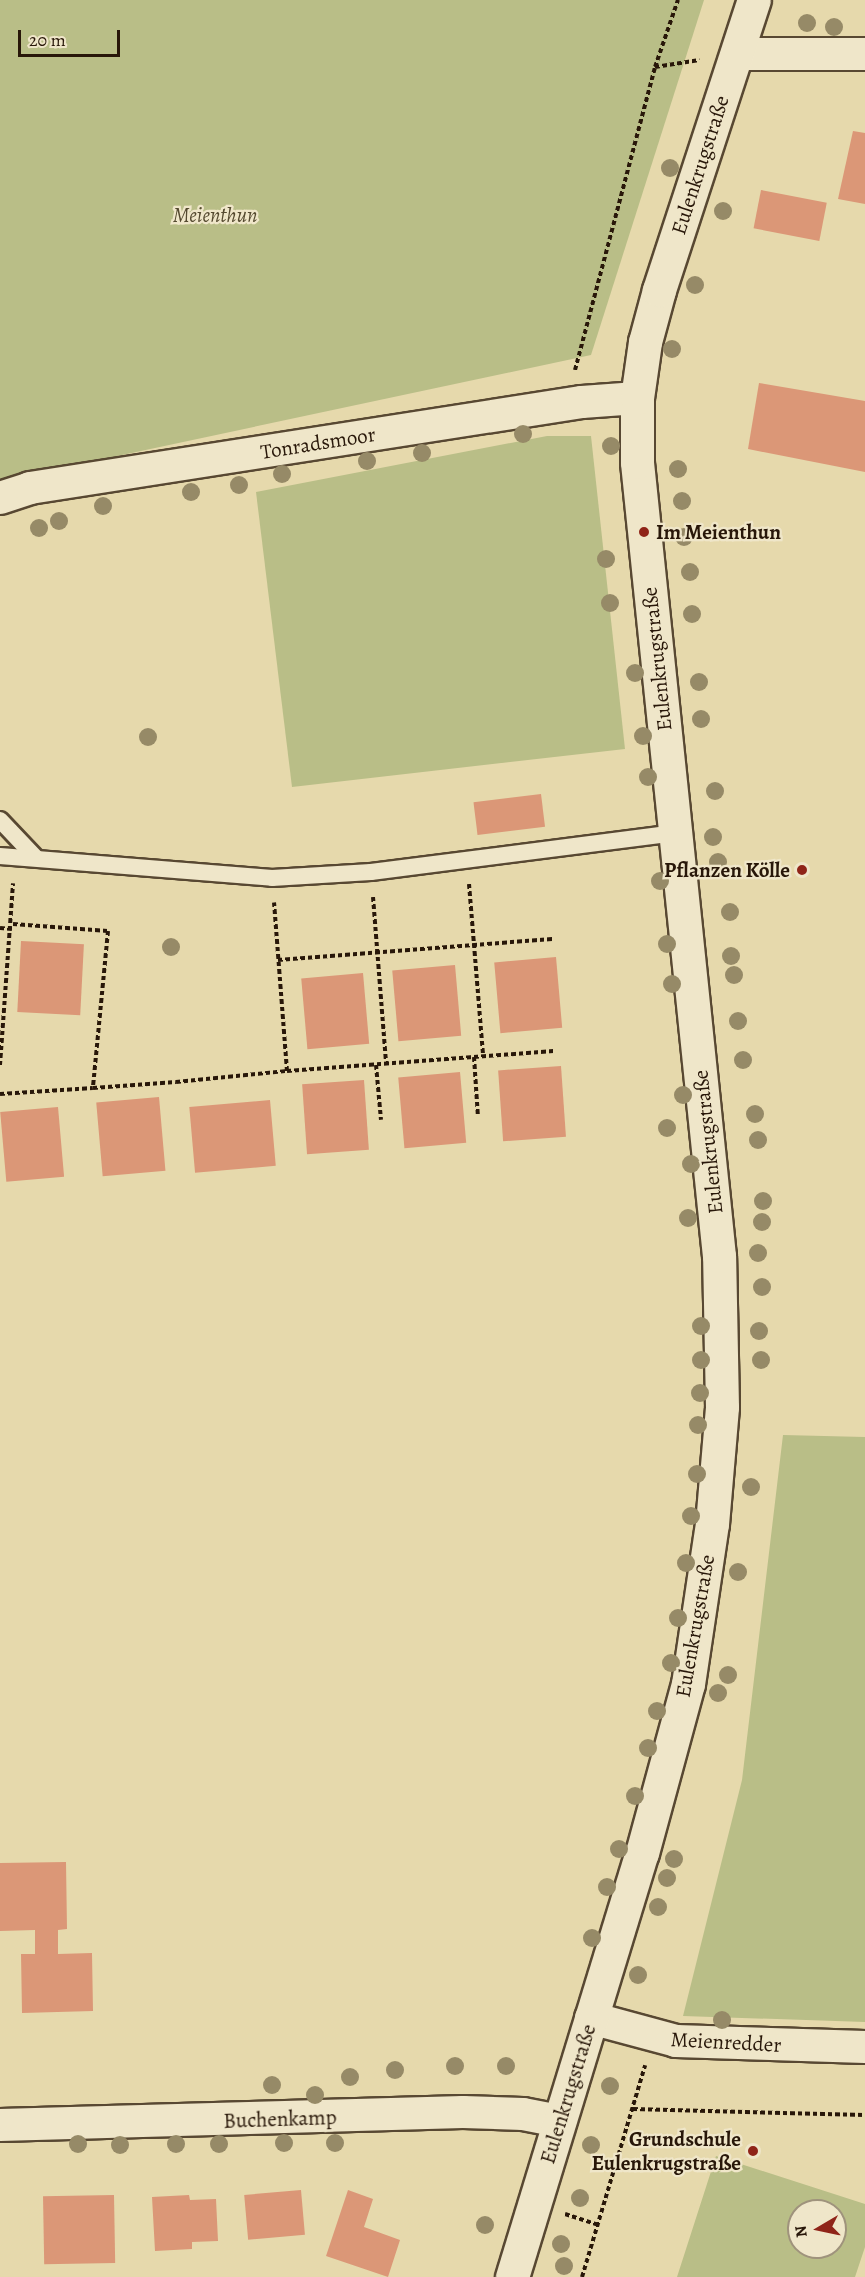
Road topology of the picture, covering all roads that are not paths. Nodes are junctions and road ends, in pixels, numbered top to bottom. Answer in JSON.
{"nodes":[{"id":1,"x":754,"y":0,"type":"edge"},
{"id":2,"x":737,"y":54,"type":"junction"},
{"id":3,"x":865,"y":54,"type":"edge"},
{"id":4,"x":637,"y":398,"type":"junction"},
{"id":5,"x":0,"y":498,"type":"edge"},
{"id":6,"x":0,"y":820,"type":"edge"},
{"id":7,"x":674,"y":833,"type":"junction"},
{"id":8,"x":6,"y":857,"type":"edge"},
{"id":9,"x":36,"y":858,"type":"junction"},
{"id":10,"x":591,"y":2018,"type":"junction"},
{"id":11,"x":865,"y":2047,"type":"edge"},
{"id":12,"x":560,"y":2121,"type":"junction"},
{"id":13,"x":0,"y":2125,"type":"edge"},
{"id":14,"x":512,"y":2277,"type":"edge"}],
"edges":[{"from":1,"to":2,"type":"main road","name":"Eulenkrugstraße"},
{"from":2,"to":3,"type":"street"},
{"from":2,"to":4,"type":"main road","name":"Eulenkrugstraße"},
{"from":4,"to":5,"type":"street","name":"Tonradsmoor"},
{"from":4,"to":7,"type":"main road","name":"Eulenkrugstraße"},
{"from":6,"to":9,"type":"lane"},
{"from":7,"to":9,"type":"lane"},
{"from":7,"to":10,"type":"main road","name":"Eulenkrugstraße"},
{"from":8,"to":9,"type":"lane"},
{"from":10,"to":11,"type":"street","name":"Meienredder"},
{"from":10,"to":12,"type":"main road","name":"Eulenkrugstraße"},
{"from":12,"to":13,"type":"street","name":"Buchenkamp"},
{"from":12,"to":14,"type":"main road","name":"Eulenkrugstraße"}]}
